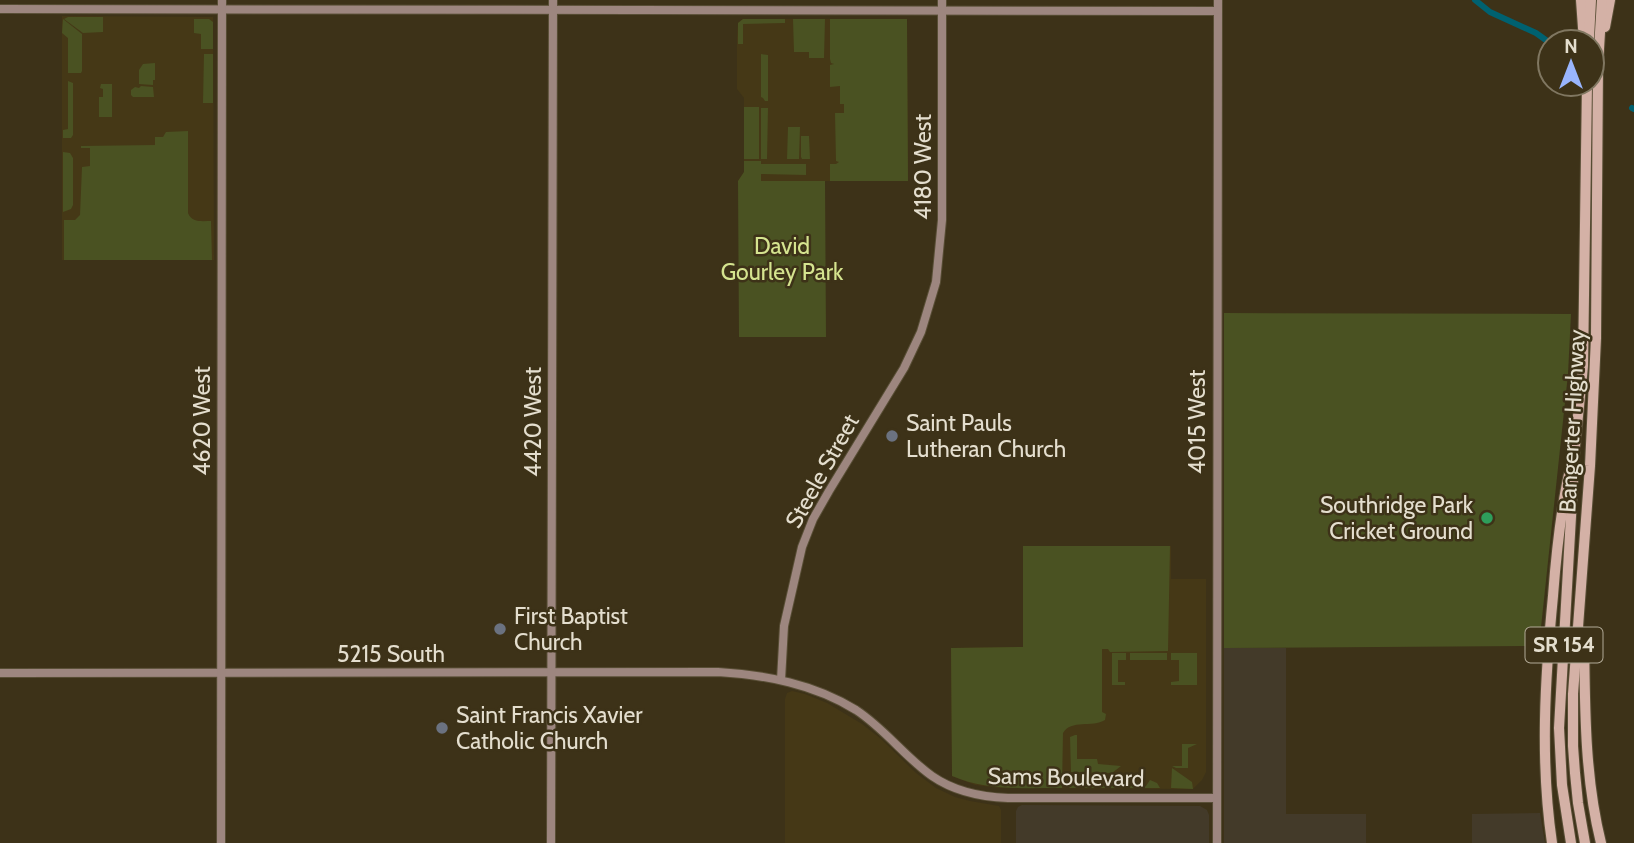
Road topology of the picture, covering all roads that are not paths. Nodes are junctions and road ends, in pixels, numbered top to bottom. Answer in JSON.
{"nodes":[{"id":1,"x":222,"y":0,"type":"edge"},
{"id":2,"x":553,"y":0,"type":"edge"},
{"id":3,"x":942,"y":0,"type":"edge"},
{"id":4,"x":1217,"y":0,"type":"edge"},
{"id":5,"x":1581,"y":0,"type":"edge"},
{"id":6,"x":1591,"y":0,"type":"edge"},
{"id":7,"x":1602,"y":0,"type":"edge"},
{"id":8,"x":1610,"y":0,"type":"edge"},
{"id":9,"x":0,"y":9,"type":"edge"},
{"id":10,"x":222,"y":10,"type":"junction"},
{"id":11,"x":553,"y":10,"type":"junction"},
{"id":12,"x":942,"y":10,"type":"junction"},
{"id":13,"x":1217,"y":11,"type":"junction"},
{"id":14,"x":1584,"y":28,"type":"edge"},
{"id":15,"x":1588,"y":28,"type":"edge"},
{"id":16,"x":1600,"y":28,"type":"edge"},
{"id":17,"x":1605,"y":28,"type":"edge"},
{"id":18,"x":1587,"y":98,"type":"edge"},
{"id":19,"x":1598,"y":98,"type":"edge"},
{"id":20,"x":921,"y":332,"type":"joint"},
{"id":21,"x":1575,"y":446,"type":"junction"},
{"id":22,"x":1584,"y":541,"type":"junction"},
{"id":23,"x":0,"y":673,"type":"edge"},
{"id":24,"x":221,"y":673,"type":"junction"},
{"id":25,"x":551,"y":673,"type":"junction"},
{"id":26,"x":781,"y":680,"type":"junction"},
{"id":27,"x":1217,"y":798,"type":"junction"},
{"id":28,"x":221,"y":843,"type":"edge"},
{"id":29,"x":551,"y":843,"type":"edge"},
{"id":30,"x":1217,"y":843,"type":"edge"},
{"id":31,"x":1552,"y":843,"type":"edge"},
{"id":32,"x":1571,"y":843,"type":"edge"},
{"id":33,"x":1585,"y":843,"type":"edge"},
{"id":34,"x":1601,"y":843,"type":"edge"}],
"edges":[{"from":1,"to":10,"type":"street","name":"4620 West"},
{"from":2,"to":11,"type":"street","name":"4420 West"},
{"from":3,"to":12,"type":"street","name":"4180 West"},
{"from":4,"to":13,"type":"street","name":"4015 West"},
{"from":5,"to":14,"type":"highway"},
{"from":6,"to":15,"type":"highway"},
{"from":7,"to":16,"type":"highway","name":"Bangerter Highway","number":"SR 154"},
{"from":8,"to":17,"type":"highway"},
{"from":9,"to":10,"type":"street"},
{"from":10,"to":11,"type":"street"},
{"from":10,"to":24,"type":"street","name":"4620 West"},
{"from":11,"to":12,"type":"street"},
{"from":11,"to":25,"type":"street","name":"4420 West"},
{"from":12,"to":13,"type":"street"},
{"from":12,"to":20,"type":"street","name":"4180 West"},
{"from":13,"to":27,"type":"street","name":"4015 West"},
{"from":18,"to":21,"type":"highway","name":"Bangerter Highway","number":"SR 154"},
{"from":19,"to":22,"type":"highway","name":"Bangerter Highway","number":"SR 154"},
{"from":20,"to":26,"type":"street","name":"Steele Street"},
{"from":21,"to":31,"type":"highway"},
{"from":21,"to":32,"type":"highway","name":"Bangerter Highway","number":"SR 154"},
{"from":22,"to":33,"type":"highway","name":"Bangerter Highway","number":"SR 154"},
{"from":22,"to":34,"type":"highway"},
{"from":23,"to":24,"type":"street","name":"5215 South"},
{"from":24,"to":25,"type":"street","name":"5215 South"},
{"from":24,"to":28,"type":"street","name":"4620 West"},
{"from":25,"to":26,"type":"street","name":"5215 South"},
{"from":25,"to":29,"type":"street","name":"4420 West"},
{"from":26,"to":27,"type":"street","name":"Sams Boulevard"},
{"from":27,"to":30,"type":"street","name":"4015 West"}]}
